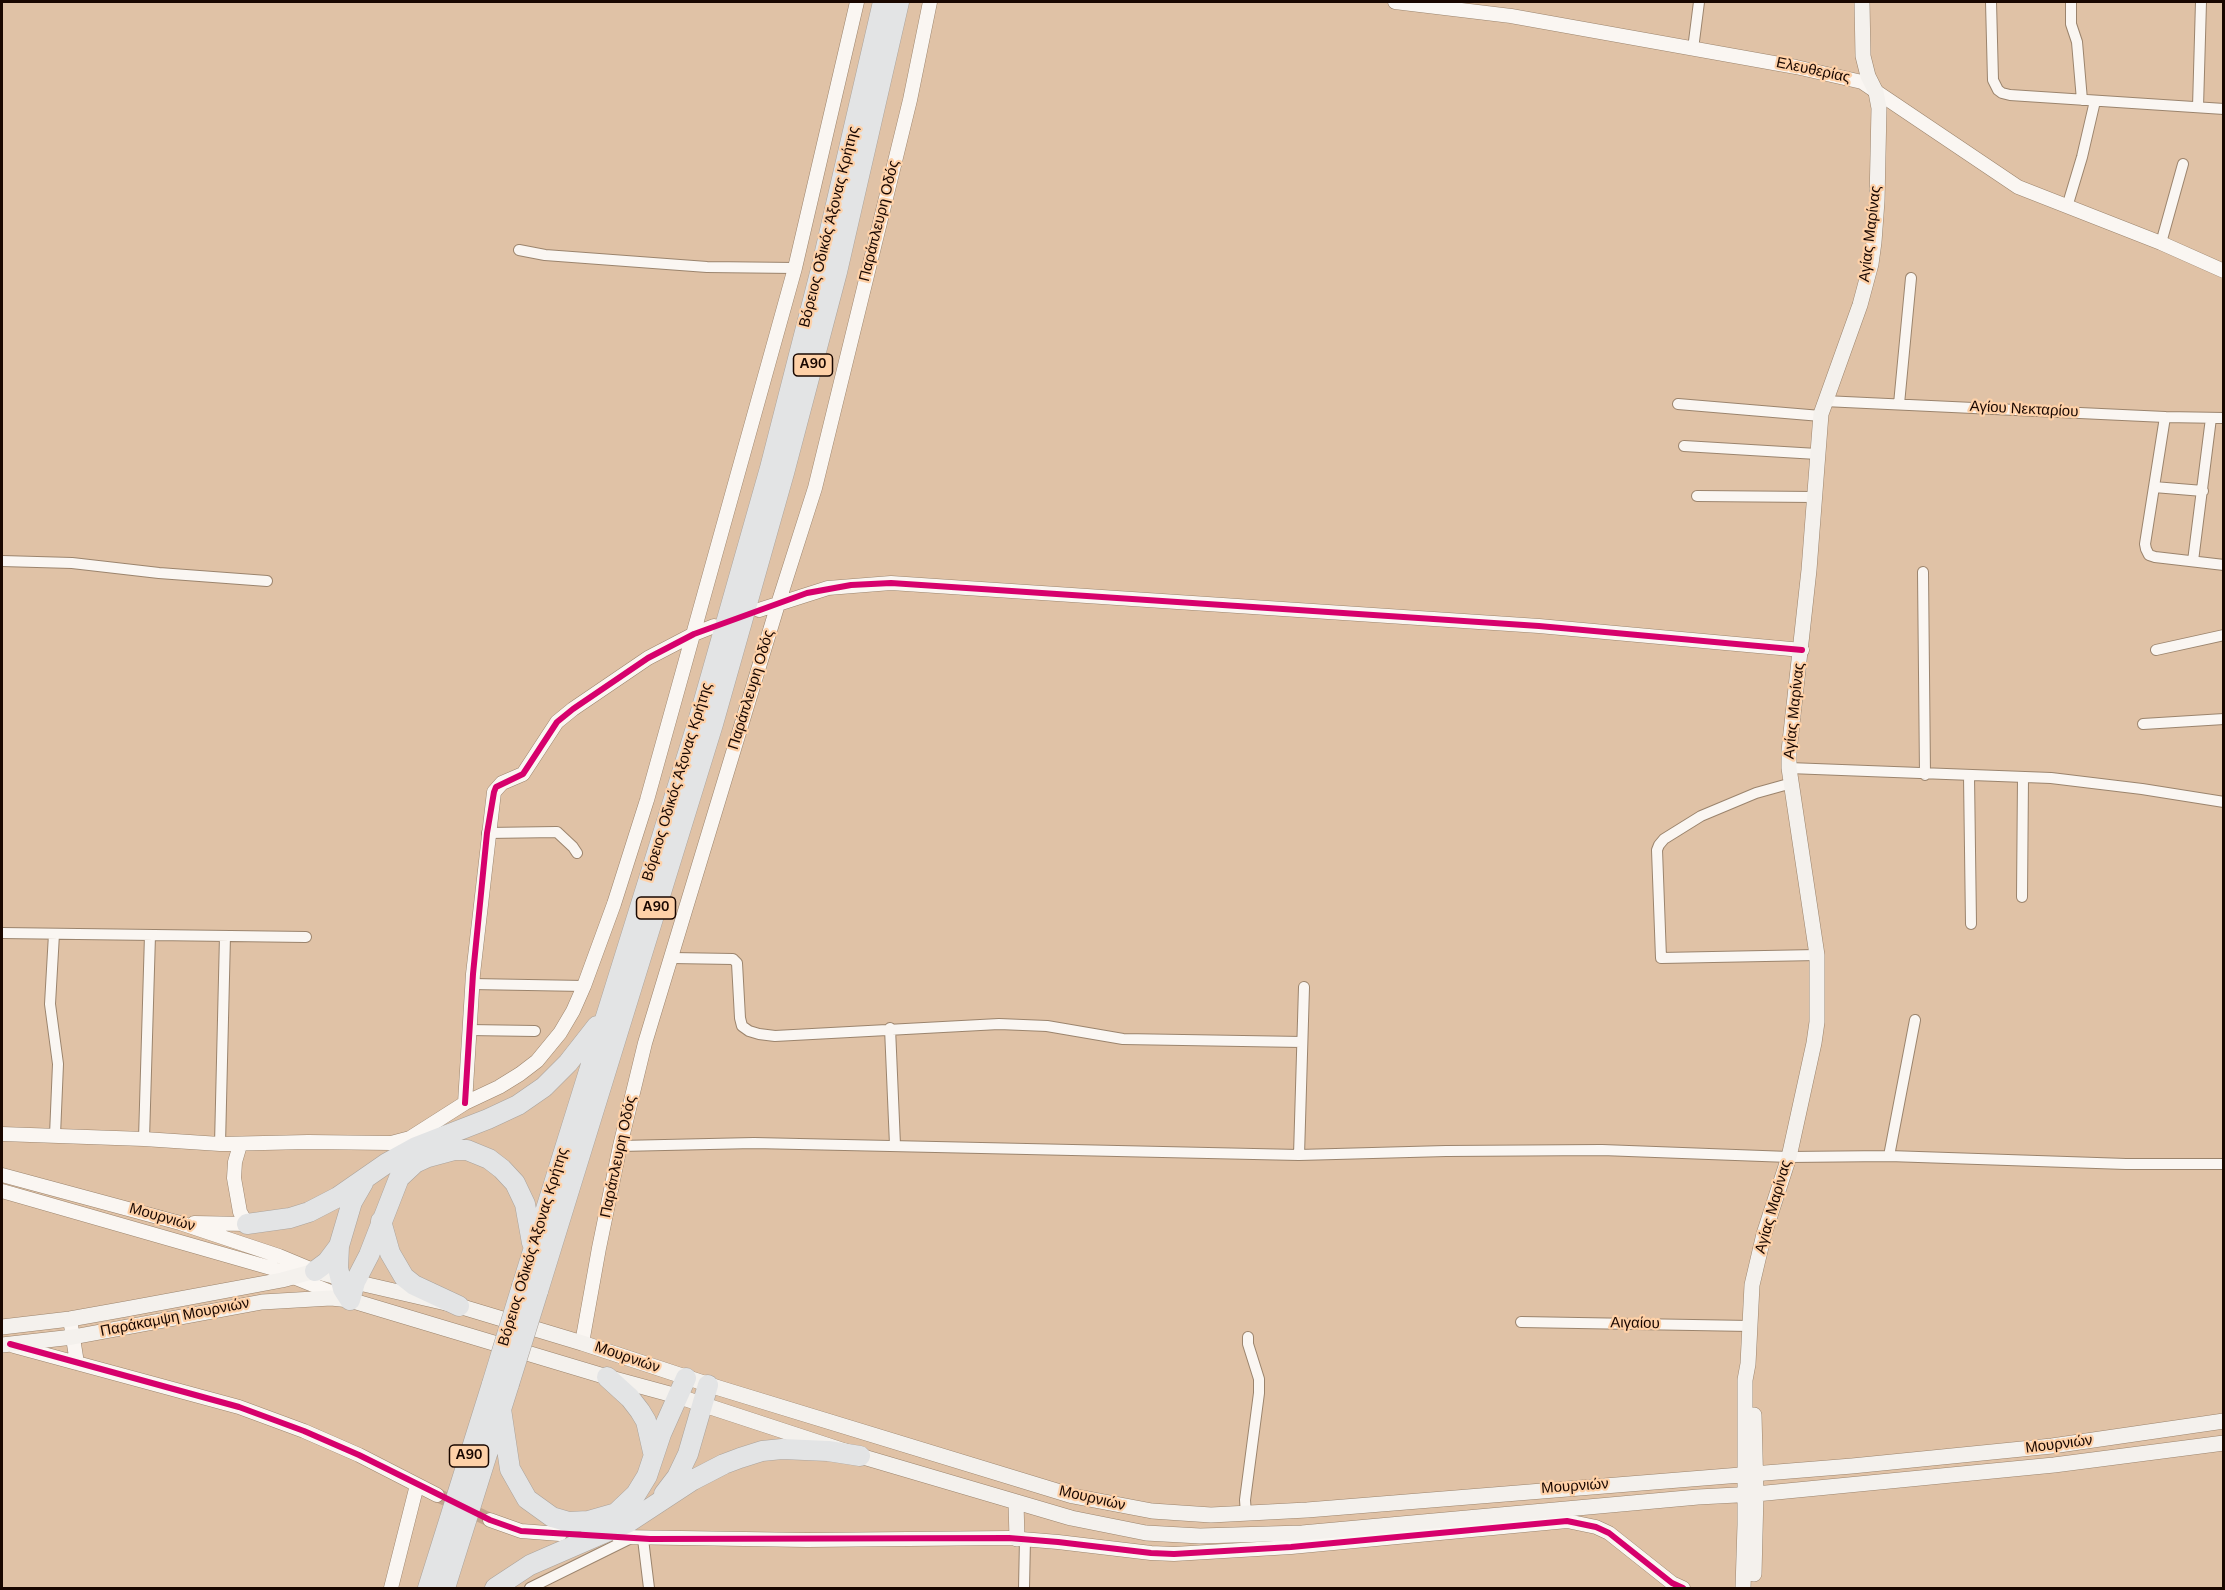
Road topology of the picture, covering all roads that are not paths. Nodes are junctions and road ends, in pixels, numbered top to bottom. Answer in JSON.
{"nodes":[{"id":1,"x":857,"y":2,"type":"edge"},
{"id":2,"x":883,"y":2,"type":"edge"},
{"id":3,"x":899,"y":2,"type":"edge"},
{"id":4,"x":930,"y":2,"type":"edge"},
{"id":5,"x":1395,"y":2,"type":"edge"},
{"id":6,"x":1699,"y":2,"type":"edge"},
{"id":7,"x":1862,"y":2,"type":"edge"},
{"id":8,"x":1991,"y":2,"type":"edge"},
{"id":9,"x":2071,"y":2,"type":"edge"},
{"id":10,"x":2201,"y":2,"type":"edge"},
{"id":11,"x":1432,"y":4,"type":"edge"},
{"id":12,"x":1693,"y":49,"type":"junction"},
{"id":13,"x":1876,"y":92,"type":"junction"},
{"id":14,"x":2082,"y":100,"type":"junction"},
{"id":15,"x":2095,"y":100,"type":"junction"},
{"id":16,"x":2198,"y":107,"type":"junction"},
{"id":17,"x":2223,"y":109,"type":"edge"},
{"id":18,"x":2183,"y":165,"type":"dead end"},
{"id":19,"x":2067,"y":207,"type":"junction"},
{"id":20,"x":2161,"y":243,"type":"junction"},
{"id":21,"x":519,"y":250,"type":"dead end"},
{"id":22,"x":795,"y":268,"type":"junction"},
{"id":23,"x":2223,"y":271,"type":"edge"},
{"id":24,"x":1911,"y":278,"type":"dead end"},
{"id":25,"x":1678,"y":404,"type":"dead end"},
{"id":26,"x":1899,"y":404,"type":"junction"},
{"id":27,"x":1822,"y":408,"type":"junction"},
{"id":28,"x":2165,"y":417,"type":"junction"},
{"id":29,"x":2211,"y":418,"type":"junction"},
{"id":30,"x":2223,"y":418,"type":"edge"},
{"id":31,"x":1684,"y":446,"type":"dead end"},
{"id":32,"x":1817,"y":454,"type":"junction"},
{"id":33,"x":2154,"y":487,"type":"junction"},
{"id":34,"x":2203,"y":491,"type":"junction"},
{"id":35,"x":1697,"y":496,"type":"dead end"},
{"id":36,"x":1814,"y":497,"type":"junction"},
{"id":37,"x":2,"y":561,"type":"edge"},
{"id":38,"x":2193,"y":561,"type":"junction"},
{"id":39,"x":2223,"y":565,"type":"edge"},
{"id":40,"x":1923,"y":572,"type":"dead end"},
{"id":41,"x":267,"y":581,"type":"dead end"},
{"id":42,"x":777,"y":604,"type":"junction"},
{"id":43,"x":759,"y":610,"type":"dead end"},
{"id":44,"x":714,"y":626,"type":"dead end"},
{"id":45,"x":694,"y":634,"type":"junction"},
{"id":46,"x":2223,"y":635,"type":"edge"},
{"id":47,"x":1802,"y":650,"type":"junction"},
{"id":48,"x":2156,"y":650,"type":"dead end"},
{"id":49,"x":2223,"y":719,"type":"edge"},
{"id":50,"x":2143,"y":724,"type":"dead end"},
{"id":51,"x":1789,"y":768,"type":"junction"},
{"id":52,"x":1925,"y":775,"type":"junction"},
{"id":53,"x":1969,"y":776,"type":"junction"},
{"id":54,"x":2023,"y":777,"type":"junction"},
{"id":55,"x":1792,"y":783,"type":"junction"},
{"id":56,"x":2223,"y":802,"type":"edge"},
{"id":57,"x":487,"y":833,"type":"junction"},
{"id":58,"x":577,"y":853,"type":"dead end"},
{"id":59,"x":2022,"y":897,"type":"dead end"},
{"id":60,"x":1971,"y":924,"type":"dead end"},
{"id":61,"x":2,"y":933,"type":"edge"},
{"id":62,"x":54,"y":934,"type":"junction"},
{"id":63,"x":150,"y":935,"type":"junction"},
{"id":64,"x":225,"y":936,"type":"junction"},
{"id":65,"x":306,"y":937,"type":"dead end"},
{"id":66,"x":1817,"y":956,"type":"junction"},
{"id":67,"x":672,"y":958,"type":"junction"},
{"id":68,"x":472,"y":984,"type":"junction"},
{"id":69,"x":584,"y":986,"type":"junction"},
{"id":70,"x":1304,"y":987,"type":"dead end"},
{"id":71,"x":608,"y":1012,"type":"junction"},
{"id":72,"x":1915,"y":1020,"type":"dead end"},
{"id":73,"x":890,"y":1028,"type":"junction"},
{"id":74,"x":469,"y":1030,"type":"junction"},
{"id":75,"x":535,"y":1031,"type":"dead end"},
{"id":76,"x":1302,"y":1042,"type":"junction"},
{"id":77,"x":465,"y":1103,"type":"junction"},
{"id":78,"x":2,"y":1134,"type":"edge"},
{"id":79,"x":55,"y":1135,"type":"junction"},
{"id":80,"x":144,"y":1139,"type":"junction"},
{"id":81,"x":220,"y":1144,"type":"junction"},
{"id":82,"x":240,"y":1145,"type":"junction"},
{"id":83,"x":895,"y":1145,"type":"junction"},
{"id":84,"x":620,"y":1146,"type":"junction"},
{"id":85,"x":1299,"y":1155,"type":"junction"},
{"id":86,"x":1889,"y":1156,"type":"junction"},
{"id":87,"x":1789,"y":1157,"type":"junction"},
{"id":88,"x":2223,"y":1164,"type":"edge"},
{"id":89,"x":2,"y":1175,"type":"edge"},
{"id":90,"x":368,"y":1176,"type":"junction"},
{"id":91,"x":2,"y":1191,"type":"edge"},
{"id":92,"x":381,"y":1221,"type":"junction"},
{"id":93,"x":180,"y":1223,"type":"junction"},
{"id":94,"x":247,"y":1224,"type":"junction"},
{"id":95,"x":339,"y":1246,"type":"junction"},
{"id":96,"x":533,"y":1249,"type":"junction"},
{"id":97,"x":306,"y":1274,"type":"junction"},
{"id":98,"x":348,"y":1287,"type":"junction"},
{"id":99,"x":530,"y":1288,"type":"junction"},
{"id":100,"x":459,"y":1306,"type":"junction"},
{"id":101,"x":70,"y":1319,"type":"junction"},
{"id":102,"x":1521,"y":1322,"type":"dead end"},
{"id":103,"x":1750,"y":1326,"type":"junction"},
{"id":104,"x":2,"y":1327,"type":"edge"},
{"id":105,"x":73,"y":1337,"type":"junction"},
{"id":106,"x":1248,"y":1337,"type":"dead end"},
{"id":107,"x":582,"y":1343,"type":"junction"},
{"id":108,"x":6,"y":1345,"type":"edge"},
{"id":109,"x":77,"y":1363,"type":"junction"},
{"id":110,"x":607,"y":1377,"type":"junction"},
{"id":111,"x":686,"y":1377,"type":"junction"},
{"id":112,"x":501,"y":1384,"type":"junction"},
{"id":113,"x":708,"y":1385,"type":"junction"},
{"id":114,"x":677,"y":1396,"type":"junction"},
{"id":115,"x":703,"y":1404,"type":"junction"},
{"id":116,"x":501,"y":1409,"type":"junction"},
{"id":117,"x":2223,"y":1421,"type":"edge"},
{"id":118,"x":1750,"y":1439,"type":"junction"},
{"id":119,"x":2223,"y":1443,"type":"edge"},
{"id":120,"x":860,"y":1456,"type":"junction"},
{"id":121,"x":654,"y":1458,"type":"junction"},
{"id":122,"x":1788,"y":1472,"type":"junction"},
{"id":123,"x":1750,"y":1475,"type":"junction"},
{"id":124,"x":1710,"y":1478,"type":"junction"},
{"id":125,"x":417,"y":1485,"type":"junction"},
{"id":126,"x":1788,"y":1491,"type":"junction"},
{"id":127,"x":1751,"y":1494,"type":"junction"},
{"id":128,"x":437,"y":1495,"type":"tunnel mouth"},
{"id":129,"x":1715,"y":1496,"type":"junction"},
{"id":130,"x":1016,"y":1502,"type":"junction"},
{"id":131,"x":651,"y":1507,"type":"junction"},
{"id":132,"x":1246,"y":1514,"type":"junction"},
{"id":133,"x":490,"y":1520,"type":"tunnel mouth"},
{"id":134,"x":1750,"y":1525,"type":"junction"},
{"id":135,"x":560,"y":1534,"type":"tunnel mouth"},
{"id":136,"x":631,"y":1538,"type":"junction"},
{"id":137,"x":1021,"y":1539,"type":"junction"},
{"id":138,"x":392,"y":1588,"type":"edge"},
{"id":139,"x":428,"y":1588,"type":"edge"},
{"id":140,"x":445,"y":1588,"type":"edge"},
{"id":141,"x":495,"y":1588,"type":"edge"},
{"id":142,"x":530,"y":1588,"type":"edge"},
{"id":143,"x":648,"y":1588,"type":"edge"},
{"id":144,"x":1023,"y":1588,"type":"edge"},
{"id":145,"x":1683,"y":1588,"type":"edge"},
{"id":146,"x":1743,"y":1588,"type":"edge"},
{"id":147,"x":1752,"y":1588,"type":"edge"}],
"edges":[{"from":1,"to":22,"type":"street"},
{"from":2,"to":71,"type":"highway","name":"Βόρειος Οδικός Άξονας Κρήτης","number":"Α90"},
{"from":3,"to":99,"type":"highway","name":"Βόρειος Οδικός Άξονας Κρήτης","number":"Α90"},
{"from":4,"to":42,"type":"street","name":"Παράπλευρη Οδός"},
{"from":5,"to":11,"type":"street","name":"Ελευθερίας"},
{"from":6,"to":12,"type":"street"},
{"from":7,"to":13,"type":"main road","name":"Αγίας Μαρίνας"},
{"from":8,"to":14,"type":"street"},
{"from":9,"to":14,"type":"street"},
{"from":10,"to":16,"type":"street"},
{"from":11,"to":12,"type":"street","name":"Ελευθερίας"},
{"from":12,"to":13,"type":"street","name":"Ελευθερίας"},
{"from":13,"to":19,"type":"street","name":"Ελευθερίας"},
{"from":13,"to":27,"type":"main road","name":"Αγίας Μαρίνας"},
{"from":14,"to":15,"type":"street"},
{"from":15,"to":16,"type":"street"},
{"from":15,"to":19,"type":"street"},
{"from":16,"to":17,"type":"street"},
{"from":18,"to":20,"type":"street"},
{"from":19,"to":20,"type":"street","name":"Ελευθερίας"},
{"from":20,"to":23,"type":"street","name":"Ελευθερίας"},
{"from":21,"to":22,"type":"street"},
{"from":22,"to":45,"type":"street"},
{"from":24,"to":26,"type":"street"},
{"from":25,"to":27,"type":"street","name":"Αγίου Νεκταρίου"},
{"from":26,"to":27,"type":"street","name":"Αγίου Νεκταρίου"},
{"from":26,"to":28,"type":"street","name":"Αγίου Νεκταρίου"},
{"from":27,"to":32,"type":"main road","name":"Αγίας Μαρίνας"},
{"from":28,"to":29,"type":"street","name":"Αγίου Νεκταρίου"},
{"from":28,"to":33,"type":"street"},
{"from":29,"to":30,"type":"street","name":"Αγίου Νεκταρίου"},
{"from":29,"to":34,"type":"street"},
{"from":31,"to":32,"type":"street"},
{"from":32,"to":36,"type":"main road","name":"Αγίας Μαρίνας"},
{"from":33,"to":34,"type":"street"},
{"from":33,"to":38,"type":"street"},
{"from":34,"to":38,"type":"street"},
{"from":35,"to":36,"type":"street"},
{"from":36,"to":47,"type":"main road","name":"Αγίας Μαρίνας"},
{"from":37,"to":41,"type":"street"},
{"from":38,"to":39,"type":"street"},
{"from":40,"to":52,"type":"street"},
{"from":42,"to":43,"type":"street"},
{"from":42,"to":47,"type":"street"},
{"from":42,"to":67,"type":"street","name":"Παράπλευρη Οδός"},
{"from":44,"to":45,"type":"street"},
{"from":45,"to":57,"type":"street"},
{"from":45,"to":69,"type":"street"},
{"from":46,"to":48,"type":"street"},
{"from":47,"to":51,"type":"main road","name":"Αγίας Μαρίνας"},
{"from":49,"to":50,"type":"street"},
{"from":51,"to":52,"type":"street"},
{"from":51,"to":55,"type":"main road","name":"Αγίας Μαρίνας"},
{"from":52,"to":53,"type":"street"},
{"from":53,"to":54,"type":"street"},
{"from":53,"to":60,"type":"street"},
{"from":54,"to":56,"type":"street"},
{"from":54,"to":59,"type":"street"},
{"from":55,"to":66,"type":"main road","name":"Αγίας Μαρίνας"},
{"from":55,"to":66,"type":"street"},
{"from":57,"to":58,"type":"street"},
{"from":57,"to":68,"type":"street"},
{"from":61,"to":62,"type":"street"},
{"from":62,"to":63,"type":"street"},
{"from":62,"to":79,"type":"street"},
{"from":63,"to":64,"type":"street"},
{"from":63,"to":80,"type":"street"},
{"from":64,"to":65,"type":"street"},
{"from":64,"to":81,"type":"street"},
{"from":66,"to":87,"type":"main road","name":"Αγίας Μαρίνας"},
{"from":67,"to":73,"type":"street"},
{"from":67,"to":84,"type":"street","name":"Παράπλευρη Οδός"},
{"from":68,"to":69,"type":"street"},
{"from":68,"to":74,"type":"street"},
{"from":69,"to":77,"type":"street"},
{"from":70,"to":76,"type":"street"},
{"from":71,"to":90,"type":"highway"},
{"from":71,"to":96,"type":"highway","name":"Βόρειος Οδικός Άξονας Κρήτης","number":"Α90"},
{"from":72,"to":86,"type":"street"},
{"from":73,"to":76,"type":"street"},
{"from":73,"to":83,"type":"street"},
{"from":74,"to":75,"type":"street"},
{"from":74,"to":77,"type":"street"},
{"from":76,"to":85,"type":"street"},
{"from":77,"to":82,"type":"street"},
{"from":78,"to":79,"type":"street"},
{"from":79,"to":80,"type":"street"},
{"from":80,"to":81,"type":"street"},
{"from":81,"to":82,"type":"street"},
{"from":82,"to":94,"type":"street"},
{"from":83,"to":84,"type":"street"},
{"from":83,"to":85,"type":"street"},
{"from":84,"to":107,"type":"street","name":"Παράπλευρη Οδός"},
{"from":85,"to":87,"type":"street"},
{"from":86,"to":87,"type":"street"},
{"from":86,"to":88,"type":"street"},
{"from":87,"to":103,"type":"main road","name":"Αγίας Μαρίνας"},
{"from":89,"to":93,"type":"street","name":"Μουρνιών"},
{"from":90,"to":94,"type":"highway"},
{"from":90,"to":95,"type":"highway"},
{"from":91,"to":97,"type":"street","name":"Μουρνιών"},
{"from":92,"to":96,"type":"highway"},
{"from":92,"to":98,"type":"highway"},
{"from":92,"to":100,"type":"highway"},
{"from":93,"to":94,"type":"street"},
{"from":93,"to":97,"type":"street","name":"Μουρνιών"},
{"from":95,"to":97,"type":"highway"},
{"from":95,"to":98,"type":"highway"},
{"from":96,"to":99,"type":"highway","name":"Βόρειος Οδικός Άξονας Κρήτης","number":"Α90"},
{"from":97,"to":98,"type":"main road","name":"Μουρνιών"},
{"from":97,"to":98,"type":"street","name":"Μουρνιών"},
{"from":97,"to":101,"type":"main road","name":"Παράκαμψη Μουρνιών"},
{"from":98,"to":100,"type":"main road","name":"Μουρνιών"},
{"from":98,"to":105,"type":"main road","name":"Παράκαμψη Μουρνιών"},
{"from":98,"to":110,"type":"main road","name":"Μουρνιών"},
{"from":99,"to":112,"type":"highway","name":"Βόρειος Οδικός Άξονας Κρήτης","number":"Α90","bridge":true},
{"from":100,"to":107,"type":"main road","name":"Μουρνιών"},
{"from":101,"to":104,"type":"main road","name":"Παράκαμψη Μουρνιών"},
{"from":101,"to":105,"type":"street"},
{"from":102,"to":103,"type":"street","name":"Αιγαίου"},
{"from":103,"to":118,"type":"main road","name":"Αγίας Μαρίνας"},
{"from":105,"to":108,"type":"main road","name":"Παράκαμψη Μουρνιών"},
{"from":105,"to":109,"type":"street"},
{"from":106,"to":132,"type":"street"},
{"from":107,"to":111,"type":"main road","name":"Μουρνιών"},
{"from":108,"to":109,"type":"street"},
{"from":109,"to":125,"type":"street"},
{"from":110,"to":114,"type":"main road","name":"Μουρνιών"},
{"from":110,"to":121,"type":"highway"},
{"from":111,"to":113,"type":"main road","name":"Μουρνιών"},
{"from":111,"to":114,"type":"highway"},
{"from":112,"to":116,"type":"highway","name":"Βόρειος Οδικός Άξονας Κρήτης","number":"Α90"},
{"from":112,"to":139,"type":"highway","name":"Βόρειος Οδικός Άξονας Κρήτης","number":"Α90"},
{"from":113,"to":115,"type":"highway"},
{"from":113,"to":132,"type":"main road","name":"Μουρνιών"},
{"from":114,"to":115,"type":"main road","name":"Μουρνιών"},
{"from":114,"to":121,"type":"highway"},
{"from":115,"to":120,"type":"main road","name":"Μουρνιών"},
{"from":115,"to":131,"type":"highway"},
{"from":116,"to":121,"type":"highway"},
{"from":116,"to":140,"type":"highway","name":"Βόρειος Οδικός Άξονας Κρήτης","number":"Α90"},
{"from":117,"to":122,"type":"main road","name":"Μουρνιών"},
{"from":118,"to":122,"type":"main road"},
{"from":118,"to":123,"type":"main road","name":"Αγίας Μαρίνας"},
{"from":118,"to":124,"type":"main road"},
{"from":119,"to":126,"type":"main road","name":"Μουρνιών"},
{"from":120,"to":130,"type":"main road","name":"Μουρνιών"},
{"from":120,"to":131,"type":"highway"},
{"from":122,"to":123,"type":"main road","name":"Μουρνιών"},
{"from":123,"to":124,"type":"main road","name":"Μουρνιών"},
{"from":123,"to":127,"type":"main road","name":"Αγίας Μαρίνας"},
{"from":124,"to":132,"type":"main road","name":"Μουρνιών"},
{"from":125,"to":128,"type":"street"},
{"from":125,"to":138,"type":"street"},
{"from":126,"to":127,"type":"main road","name":"Μουρνιών"},
{"from":126,"to":134,"type":"main road"},
{"from":127,"to":129,"type":"main road","name":"Μουρνιών"},
{"from":127,"to":134,"type":"main road","name":"Αγίας Μαρίνας"},
{"from":129,"to":130,"type":"main road","name":"Μουρνιών"},
{"from":129,"to":134,"type":"main road"},
{"from":130,"to":137,"type":"main road"},
{"from":131,"to":141,"type":"highway"},
{"from":133,"to":135,"type":"street"},
{"from":134,"to":146,"type":"main road","name":"Αγίας Μαρίνας"},
{"from":134,"to":147,"type":"main road","name":"Αγίας Μαρίνας"},
{"from":136,"to":137,"type":"street"},
{"from":136,"to":142,"type":"street"},
{"from":136,"to":143,"type":"street"},
{"from":137,"to":144,"type":"street"},
{"from":137,"to":145,"type":"street"}]}
